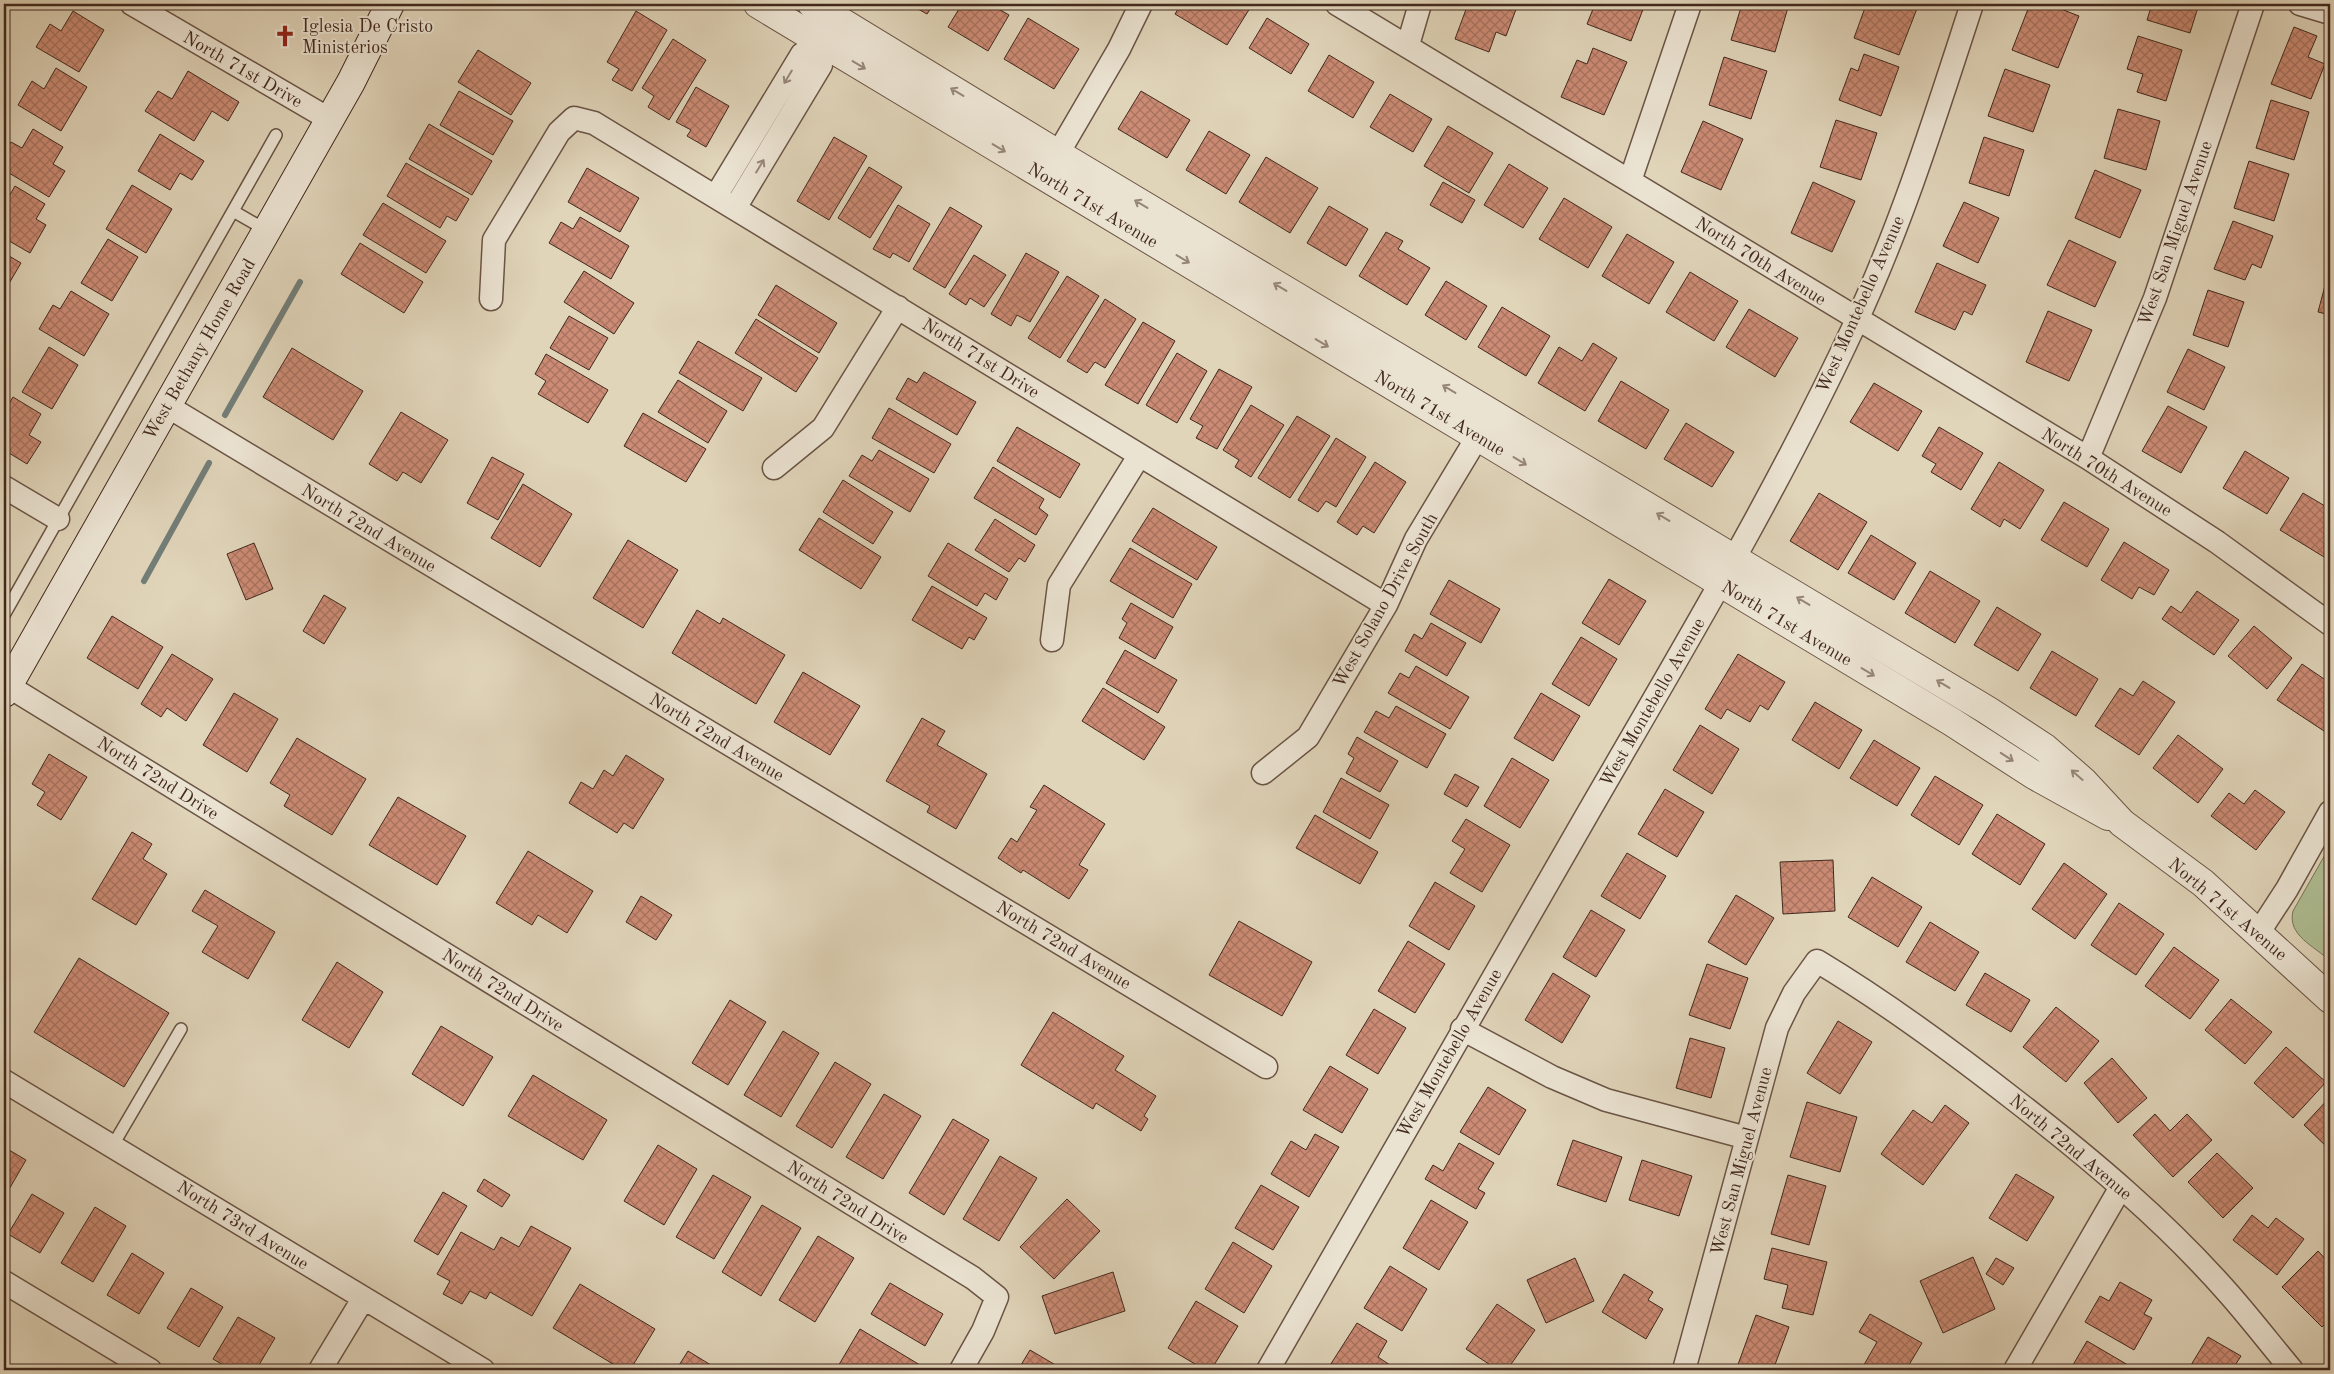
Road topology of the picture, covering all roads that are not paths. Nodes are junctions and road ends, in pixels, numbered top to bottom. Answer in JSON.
{"nodes":[{"id":1,"x":132,"y":4,"type":"edge"},
{"id":2,"x":390,"y":4,"type":"edge"},
{"id":3,"x":758,"y":4,"type":"edge"},
{"id":4,"x":812,"y":4,"type":"edge"},
{"id":5,"x":1141,"y":4,"type":"edge"},
{"id":6,"x":1337,"y":4,"type":"edge"},
{"id":7,"x":1420,"y":4,"type":"edge"},
{"id":8,"x":1690,"y":4,"type":"edge"},
{"id":9,"x":1972,"y":4,"type":"edge"},
{"id":10,"x":2253,"y":4,"type":"edge"},
{"id":11,"x":2300,"y":4,"type":"edge"},
{"id":12,"x":2330,"y":13,"type":"edge"},
{"id":13,"x":836,"y":18,"type":"junction"},
{"id":14,"x":821,"y":42,"type":"junction"},
{"id":15,"x":1408,"y":46,"type":"junction"},
{"id":16,"x":781,"y":110,"type":"junction"},
{"id":17,"x":328,"y":119,"type":"junction"},
{"id":18,"x":276,"y":135,"type":"dead end"},
{"id":19,"x":1052,"y":165,"type":"junction"},
{"id":20,"x":1630,"y":181,"type":"junction"},
{"id":21,"x":716,"y":196,"type":"junction"},
{"id":22,"x":734,"y":208,"type":"junction"},
{"id":23,"x":233,"y":211,"type":"junction"},
{"id":24,"x":266,"y":230,"type":"junction"},
{"id":25,"x":491,"y":299,"type":"dead end"},
{"id":26,"x":898,"y":307,"type":"junction"},
{"id":27,"x":1857,"y":320,"type":"junction"},
{"id":28,"x":167,"y":406,"type":"junction"},
{"id":29,"x":1484,"y":425,"type":"junction"},
{"id":30,"x":1139,"y":456,"type":"junction"},
{"id":31,"x":2088,"y":458,"type":"junction"},
{"id":32,"x":774,"y":468,"type":"dead end"},
{"id":33,"x":4,"y":486,"type":"edge"},
{"id":34,"x":58,"y":519,"type":"junction"},
{"id":35,"x":1727,"y":571,"type":"junction"},
{"id":36,"x":1386,"y":605,"type":"junction"},
{"id":37,"x":4,"y":615,"type":"edge"},
{"id":38,"x":2330,"y":624,"type":"edge"},
{"id":39,"x":1052,"y":640,"type":"dead end"},
{"id":40,"x":6,"y":689,"type":"edge"},
{"id":41,"x":1263,"y":773,"type":"dead end"},
{"id":42,"x":2330,"y":812,"type":"edge"},
{"id":43,"x":2259,"y":932,"type":"junction"},
{"id":44,"x":1817,"y":961,"type":"joint"},
{"id":45,"x":2330,"y":999,"type":"edge"},
{"id":46,"x":181,"y":1029,"type":"dead end"},
{"id":47,"x":1462,"y":1029,"type":"junction"},
{"id":48,"x":1266,"y":1067,"type":"dead end"},
{"id":49,"x":4,"y":1081,"type":"edge"},
{"id":50,"x":1747,"y":1138,"type":"junction"},
{"id":51,"x":113,"y":1145,"type":"junction"},
{"id":52,"x":2121,"y":1187,"type":"junction"},
{"id":53,"x":4,"y":1282,"type":"edge"},
{"id":54,"x":363,"y":1299,"type":"junction"},
{"id":55,"x":150,"y":1370,"type":"edge"},
{"id":56,"x":320,"y":1370,"type":"edge"},
{"id":57,"x":483,"y":1370,"type":"edge"},
{"id":58,"x":961,"y":1370,"type":"edge"},
{"id":59,"x":1268,"y":1370,"type":"edge"},
{"id":60,"x":1684,"y":1370,"type":"edge"},
{"id":61,"x":2015,"y":1370,"type":"edge"},
{"id":62,"x":2292,"y":1370,"type":"edge"}],
"edges":[{"from":1,"to":17,"type":"street","name":"North 71st Drive"},
{"from":2,"to":17,"type":"street","name":"West Bethany Home Road"},
{"from":3,"to":14,"type":"street","name":"North 71st Avenue"},
{"from":4,"to":13,"type":"street","name":"North 71st Avenue"},
{"from":5,"to":19,"type":"street"},
{"from":6,"to":15,"type":"street","name":"North 70th Avenue"},
{"from":7,"to":15,"type":"street"},
{"from":8,"to":20,"type":"street"},
{"from":9,"to":27,"type":"street","name":"West Montebello Avenue"},
{"from":10,"to":31,"type":"street","name":"West San Miguel Avenue"},
{"from":11,"to":12,"type":"street"},
{"from":13,"to":14,"type":"street"},
{"from":19,"to":13,"type":"street","name":"North 71st Avenue","one_way":true},
{"from":14,"to":16,"type":"street"},
{"from":14,"to":19,"type":"street","name":"North 71st Avenue","one_way":true},
{"from":15,"to":20,"type":"street","name":"North 70th Avenue"},
{"from":16,"to":21,"type":"street"},
{"from":22,"to":16,"type":"street","one_way":true},
{"from":17,"to":24,"type":"street","name":"West Bethany Home Road"},
{"from":18,"to":23,"type":"lane"},
{"from":19,"to":29,"type":"street","name":"North 71st Avenue"},
{"from":20,"to":27,"type":"street","name":"North 70th Avenue"},
{"from":21,"to":22,"type":"street","name":"North 71st Drive"},
{"from":21,"to":25,"type":"street","name":"North 71st Drive"},
{"from":22,"to":26,"type":"street","name":"North 71st Drive"},
{"from":23,"to":24,"type":"lane"},
{"from":23,"to":34,"type":"lane"},
{"from":24,"to":28,"type":"street","name":"West Bethany Home Road"},
{"from":26,"to":30,"type":"street","name":"North 71st Drive"},
{"from":26,"to":32,"type":"street"},
{"from":27,"to":31,"type":"street","name":"North 70th Avenue"},
{"from":27,"to":35,"type":"street","name":"West Montebello Avenue"},
{"from":28,"to":40,"type":"street","name":"West Bethany Home Road"},
{"from":28,"to":48,"type":"street","name":"North 72nd Avenue"},
{"from":29,"to":35,"type":"street","name":"North 71st Avenue"},
{"from":29,"to":36,"type":"street","name":"West Solano Drive South"},
{"from":30,"to":36,"type":"street","name":"North 71st Drive"},
{"from":30,"to":39,"type":"street"},
{"from":31,"to":38,"type":"street","name":"North 70th Avenue"},
{"from":33,"to":34,"type":"street"},
{"from":34,"to":37,"type":"lane"},
{"from":35,"to":43,"type":"street","name":"North 71st Avenue"},
{"from":35,"to":47,"type":"street","name":"West Montebello Avenue"},
{"from":36,"to":41,"type":"street","name":"West Solano Drive South"},
{"from":40,"to":58,"type":"street","name":"North 72nd Drive"},
{"from":42,"to":43,"type":"street"},
{"from":43,"to":45,"type":"street","name":"North 71st Avenue"},
{"from":44,"to":50,"type":"street","name":"West San Miguel Avenue"},
{"from":44,"to":52,"type":"street","name":"North 72nd Avenue"},
{"from":46,"to":51,"type":"lane"},
{"from":47,"to":50,"type":"street"},
{"from":47,"to":59,"type":"street","name":"West Montebello Avenue"},
{"from":49,"to":51,"type":"street","name":"North 73rd Avenue"},
{"from":50,"to":60,"type":"street","name":"West San Miguel Avenue"},
{"from":51,"to":54,"type":"street","name":"North 73rd Avenue"},
{"from":52,"to":61,"type":"street"},
{"from":52,"to":62,"type":"street","name":"North 72nd Avenue"},
{"from":53,"to":55,"type":"street"},
{"from":54,"to":56,"type":"street"},
{"from":54,"to":57,"type":"street","name":"North 73rd Avenue"}]}
